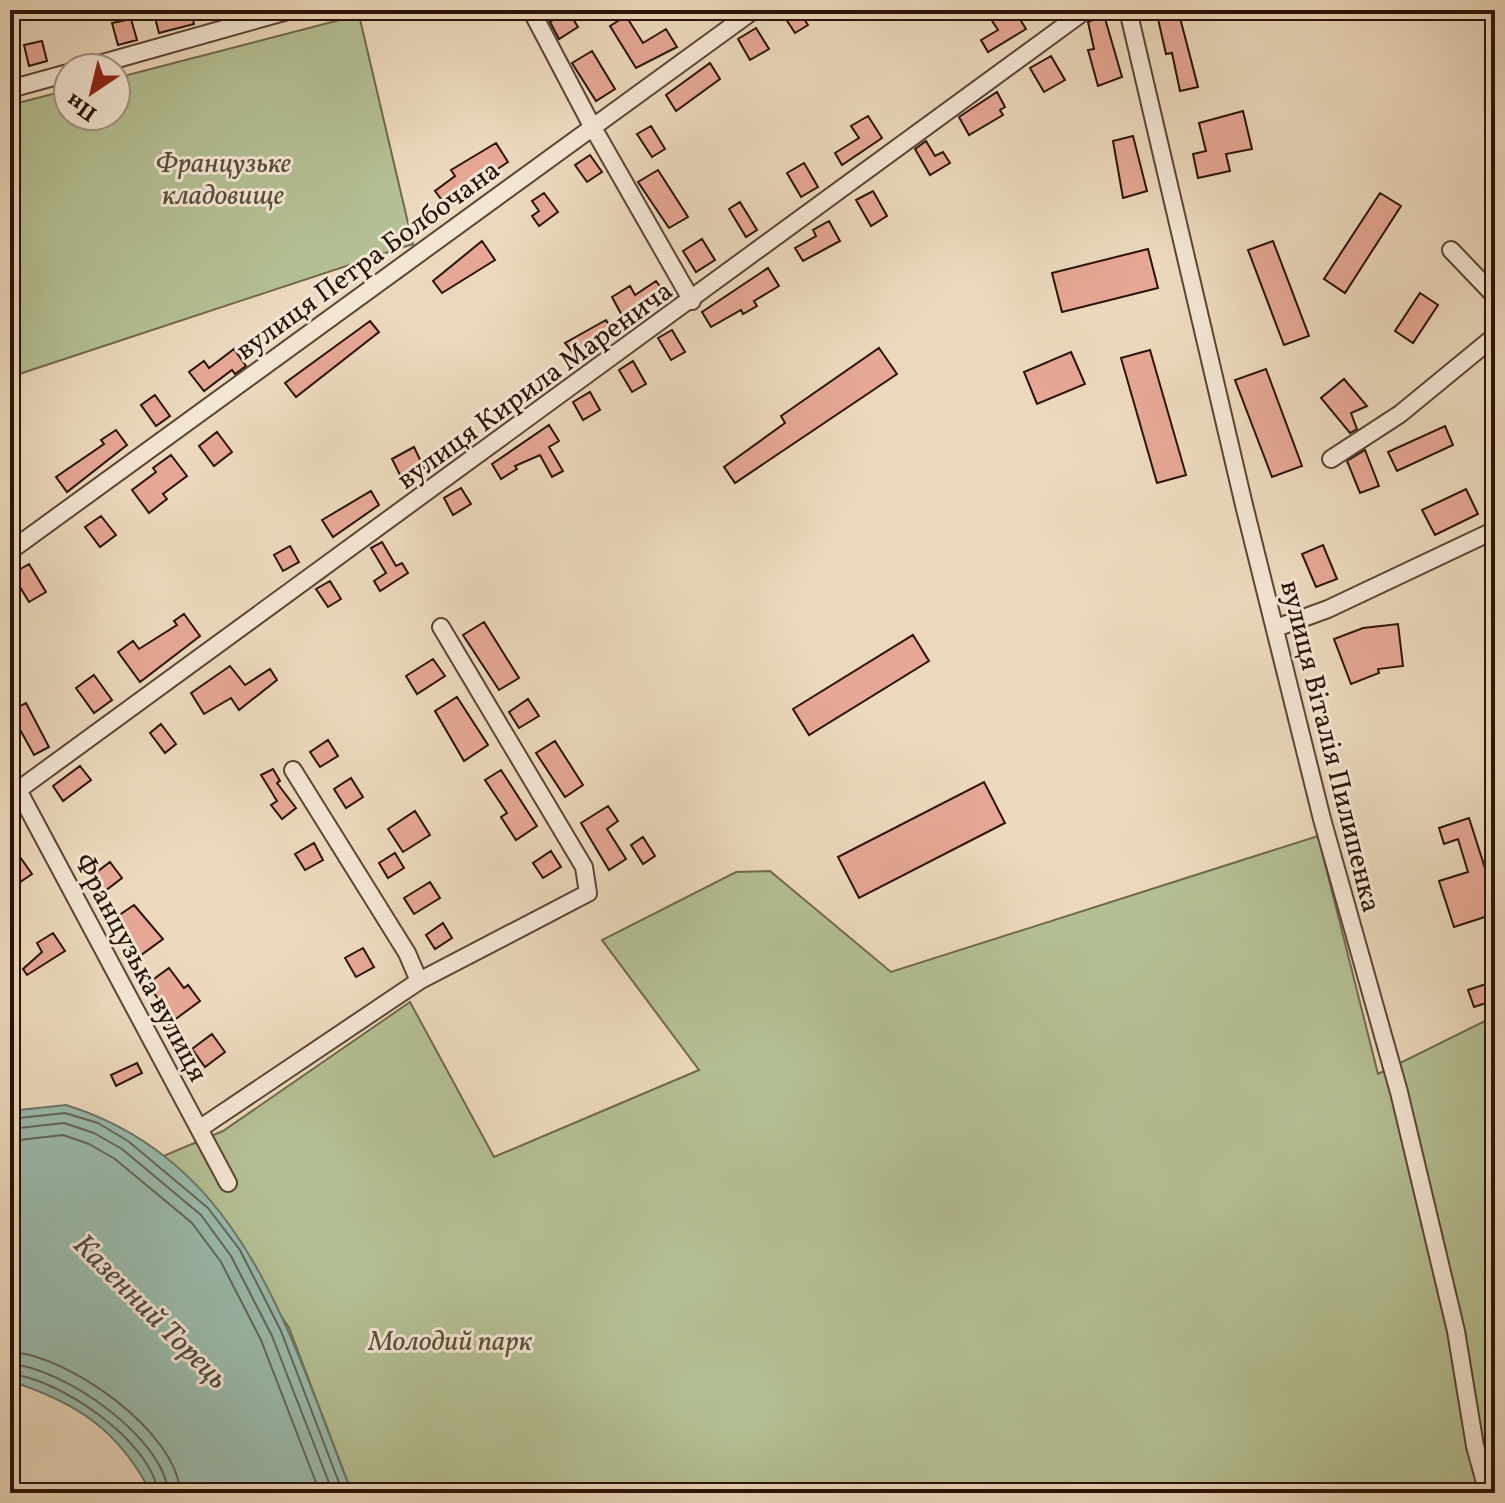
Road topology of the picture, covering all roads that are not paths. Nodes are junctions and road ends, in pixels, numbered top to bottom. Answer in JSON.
{"nodes":[{"id":1,"x":291,"y":10,"type":"edge"},
{"id":2,"x":531,"y":10,"type":"edge"},
{"id":3,"x":754,"y":10,"type":"edge"},
{"id":4,"x":1086,"y":10,"type":"edge"},
{"id":5,"x":1128,"y":10,"type":"edge"},
{"id":6,"x":132,"y":55,"type":"edge"},
{"id":7,"x":52,"y":77,"type":"edge"},
{"id":8,"x":10,"y":89,"type":"edge"},
{"id":9,"x":592,"y":126,"type":"junction"},
{"id":10,"x":1451,"y":250,"type":"dead end"},
{"id":11,"x":1495,"y":296,"type":"edge"},
{"id":12,"x":692,"y":301,"type":"junction"},
{"id":13,"x":1495,"y":336,"type":"edge"},
{"id":14,"x":1331,"y":459,"type":"dead end"},
{"id":15,"x":1495,"y":530,"type":"edge"},
{"id":16,"x":10,"y":551,"type":"edge"},
{"id":17,"x":441,"y":627,"type":"dead end"},
{"id":18,"x":1276,"y":628,"type":"junction"},
{"id":19,"x":293,"y":770,"type":"dead end"},
{"id":20,"x":10,"y":775,"type":"edge"},
{"id":21,"x":14,"y":794,"type":"edge"},
{"id":22,"x":419,"y":981,"type":"junction"},
{"id":23,"x":199,"y":1129,"type":"junction"},
{"id":24,"x":228,"y":1183,"type":"dead end"},
{"id":25,"x":1488,"y":1493,"type":"edge"}],
"edges":[{"from":1,"to":6,"type":"street"},
{"from":2,"to":9,"type":"street"},
{"from":3,"to":9,"type":"street","name":"вулиця Петра Болбочана"},
{"from":4,"to":12,"type":"street","name":"вулиця Кирила Маренича"},
{"from":5,"to":18,"type":"street","name":"вулиця Віталія Пилипенка"},
{"from":7,"to":8,"type":"street"},
{"from":9,"to":12,"type":"street"},
{"from":9,"to":16,"type":"street","name":"вулиця Петра Болбочана"},
{"from":10,"to":11,"type":"street"},
{"from":12,"to":21,"type":"street","name":"вулиця Кирила Маренича"},
{"from":13,"to":14,"type":"street"},
{"from":15,"to":18,"type":"street"},
{"from":17,"to":22,"type":"street"},
{"from":18,"to":25,"type":"street","name":"вулиця Віталія Пилипенка"},
{"from":19,"to":22,"type":"street"},
{"from":20,"to":21,"type":"street","name":"Французька вулиця"},
{"from":21,"to":23,"type":"street","name":"Французька вулиця"},
{"from":22,"to":23,"type":"street"},
{"from":23,"to":24,"type":"street","name":"Французька вулиця"}]}
